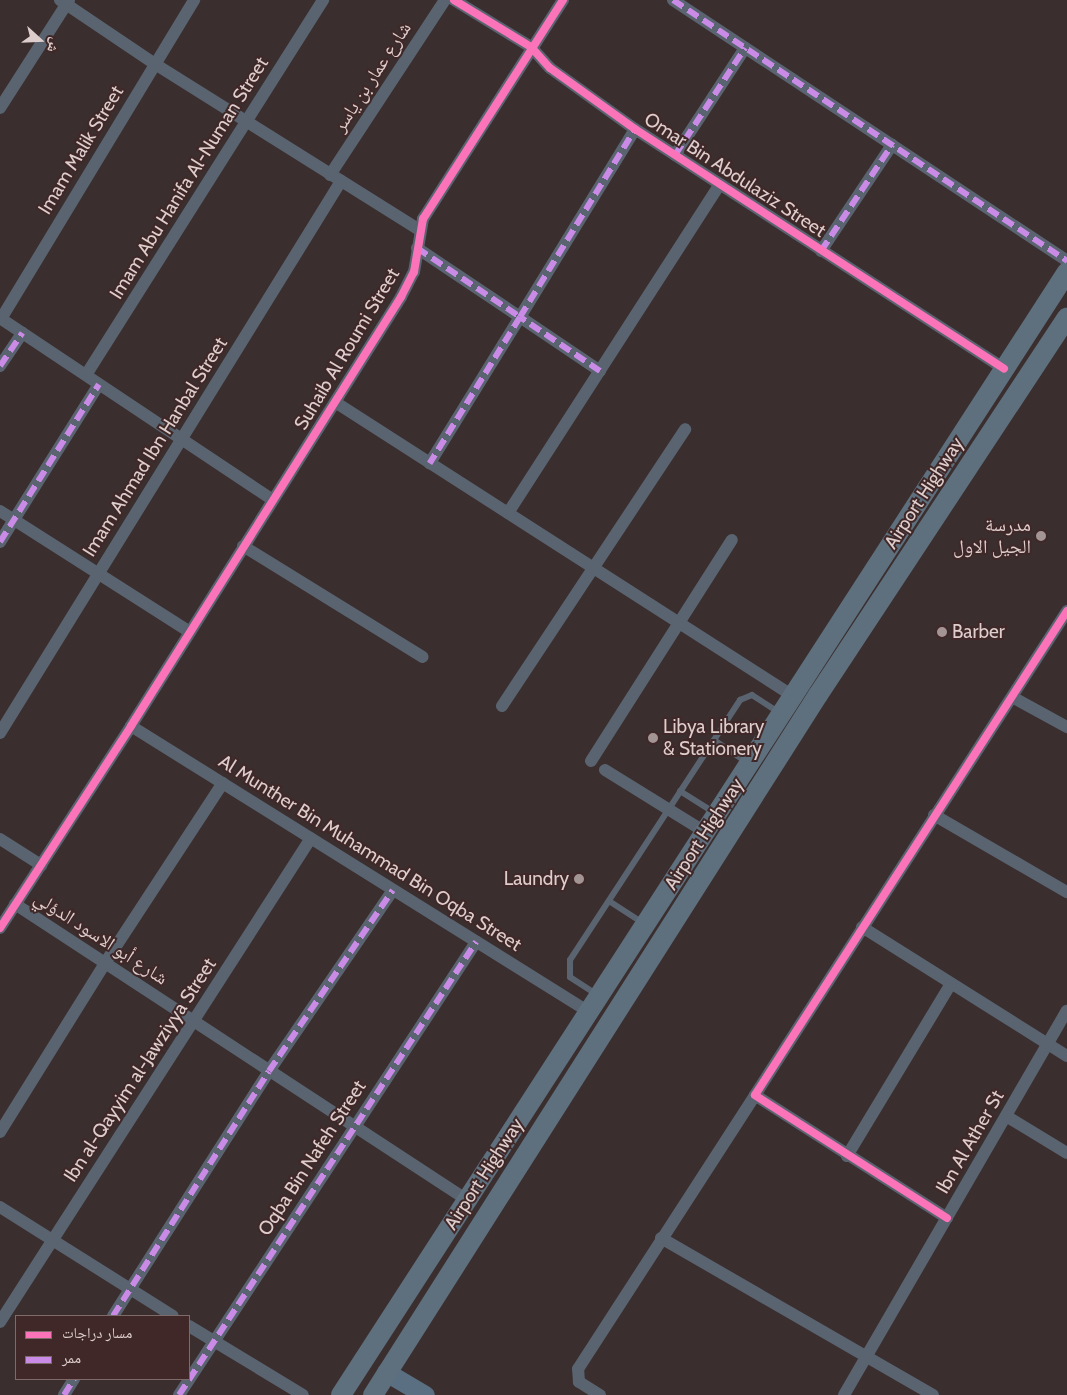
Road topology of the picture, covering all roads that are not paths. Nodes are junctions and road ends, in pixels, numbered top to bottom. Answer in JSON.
{"nodes":[{"id":1,"x":194,"y":0,"type":"edge"},
{"id":2,"x":323,"y":0,"type":"edge"},
{"id":3,"x":445,"y":0,"type":"edge"},
{"id":4,"x":454,"y":0,"type":"edge"},
{"id":5,"x":563,"y":0,"type":"edge"},
{"id":6,"x":673,"y":0,"type":"edge"},
{"id":7,"x":65,"y":1,"type":"edge"},
{"id":8,"x":531,"y":47,"type":"junction"},
{"id":9,"x":745,"y":48,"type":"junction"},
{"id":10,"x":155,"y":64,"type":"junction"},
{"id":11,"x":0,"y":108,"type":"edge"},
{"id":12,"x":247,"y":122,"type":"junction"},
{"id":13,"x":635,"y":129,"type":"junction"},
{"id":14,"x":892,"y":145,"type":"junction"},
{"id":15,"x":675,"y":155,"type":"junction"},
{"id":16,"x":336,"y":178,"type":"junction"},
{"id":17,"x":720,"y":184,"type":"junction"},
{"id":18,"x":420,"y":230,"type":"junction"},
{"id":19,"x":417,"y":248,"type":"junction"},
{"id":20,"x":821,"y":250,"type":"junction"},
{"id":21,"x":1067,"y":261,"type":"edge"},
{"id":22,"x":1067,"y":272,"type":"edge"},
{"id":23,"x":520,"y":317,"type":"junction"},
{"id":24,"x":0,"y":318,"type":"edge"},
{"id":25,"x":1067,"y":318,"type":"edge"},
{"id":26,"x":22,"y":333,"type":"junction"},
{"id":27,"x":0,"y":366,"type":"edge"},
{"id":28,"x":1004,"y":369,"type":"junction"},
{"id":29,"x":600,"y":371,"type":"junction"},
{"id":30,"x":86,"y":375,"type":"junction"},
{"id":31,"x":100,"y":384,"type":"junction"},
{"id":32,"x":335,"y":402,"type":"junction"},
{"id":33,"x":685,"y":429,"type":"dead end"},
{"id":34,"x":182,"y":440,"type":"junction"},
{"id":35,"x":430,"y":463,"type":"junction"},
{"id":36,"x":273,"y":500,"type":"junction"},
{"id":37,"x":0,"y":511,"type":"edge"},
{"id":38,"x":508,"y":513,"type":"junction"},
{"id":39,"x":14,"y":520,"type":"junction"},
{"id":40,"x":732,"y":540,"type":"dead end"},
{"id":41,"x":0,"y":542,"type":"edge"},
{"id":42,"x":243,"y":546,"type":"junction"},
{"id":43,"x":593,"y":568,"type":"junction"},
{"id":44,"x":98,"y":574,"type":"junction"},
{"id":45,"x":1067,"y":612,"type":"edge"},
{"id":46,"x":679,"y":623,"type":"junction"},
{"id":47,"x":190,"y":632,"type":"junction"},
{"id":48,"x":423,"y":657,"type":"dead end"},
{"id":49,"x":793,"y":696,"type":"junction"},
{"id":50,"x":1012,"y":697,"type":"junction"},
{"id":51,"x":502,"y":706,"type":"dead end"},
{"id":52,"x":781,"y":714,"type":"junction"},
{"id":53,"x":131,"y":726,"type":"junction"},
{"id":54,"x":1067,"y":727,"type":"edge"},
{"id":55,"x":0,"y":733,"type":"edge"},
{"id":56,"x":714,"y":740,"type":"junction"},
{"id":57,"x":591,"y":761,"type":"dead end"},
{"id":58,"x":749,"y":764,"type":"junction"},
{"id":59,"x":605,"y":770,"type":"dead end"},
{"id":60,"x":223,"y":783,"type":"junction"},
{"id":61,"x":680,"y":791,"type":"junction"},
{"id":62,"x":668,"y":809,"type":"junction"},
{"id":63,"x":717,"y":814,"type":"junction"},
{"id":64,"x":934,"y":815,"type":"junction"},
{"id":65,"x":705,"y":832,"type":"junction"},
{"id":66,"x":311,"y":838,"type":"junction"},
{"id":67,"x":0,"y":839,"type":"edge"},
{"id":68,"x":41,"y":865,"type":"junction"},
{"id":69,"x":393,"y":890,"type":"junction"},
{"id":70,"x":1067,"y":892,"type":"edge"},
{"id":71,"x":609,"y":901,"type":"junction"},
{"id":72,"x":15,"y":904,"type":"junction"},
{"id":73,"x":645,"y":925,"type":"junction"},
{"id":74,"x":862,"y":927,"type":"junction"},
{"id":75,"x":0,"y":928,"type":"edge"},
{"id":76,"x":476,"y":942,"type":"junction"},
{"id":77,"x":105,"y":963,"type":"junction"},
{"id":78,"x":950,"y":985,"type":"junction"},
{"id":79,"x":594,"y":1004,"type":"junction"},
{"id":80,"x":1067,"y":1011,"type":"edge"},
{"id":81,"x":193,"y":1021,"type":"junction"},
{"id":82,"x":1048,"y":1044,"type":"junction"},
{"id":83,"x":1067,"y":1056,"type":"edge"},
{"id":84,"x":269,"y":1070,"type":"junction"},
{"id":85,"x":755,"y":1096,"type":"junction"},
{"id":86,"x":1006,"y":1116,"type":"junction"},
{"id":87,"x":354,"y":1127,"type":"junction"},
{"id":88,"x":0,"y":1132,"type":"edge"},
{"id":89,"x":1067,"y":1153,"type":"edge"},
{"id":90,"x":847,"y":1156,"type":"junction"},
{"id":91,"x":467,"y":1200,"type":"junction"},
{"id":92,"x":0,"y":1208,"type":"edge"},
{"id":93,"x":947,"y":1218,"type":"junction"},
{"id":94,"x":661,"y":1238,"type":"junction"},
{"id":95,"x":53,"y":1240,"type":"junction"},
{"id":96,"x":130,"y":1289,"type":"junction"},
{"id":97,"x":114,"y":1315,"type":"edge"},
{"id":98,"x":171,"y":1315,"type":"edge"},
{"id":99,"x":0,"y":1322,"type":"edge"},
{"id":100,"x":190,"y":1327,"type":"edge"},
{"id":101,"x":213,"y":1342,"type":"junction"},
{"id":102,"x":867,"y":1357,"type":"junction"},
{"id":103,"x":386,"y":1372,"type":"junction"},
{"id":104,"x":190,"y":1378,"type":"edge"},
{"id":105,"x":73,"y":1380,"type":"edge"},
{"id":106,"x":189,"y":1380,"type":"edge"},
{"id":107,"x":64,"y":1395,"type":"edge"},
{"id":108,"x":179,"y":1395,"type":"edge"},
{"id":109,"x":303,"y":1395,"type":"edge"},
{"id":110,"x":341,"y":1395,"type":"edge"},
{"id":111,"x":373,"y":1395,"type":"edge"},
{"id":112,"x":425,"y":1395,"type":"edge"},
{"id":113,"x":600,"y":1395,"type":"edge"},
{"id":114,"x":844,"y":1395,"type":"edge"},
{"id":115,"x":933,"y":1395,"type":"edge"}],
"edges":[{"from":1,"to":10,"type":"street","name":"Imam Malik Street"},
{"from":2,"to":12,"type":"street","name":"Imam Abu Hanifa Al-Numan Street"},
{"from":3,"to":16,"type":"street","name":"شارع عمار بن ياسر"},
{"from":4,"to":8,"type":"street","name":"Omar Bin Abdulaziz Street"},
{"from":5,"to":8,"type":"street","name":"Suhaib Al Roumi Street"},
{"from":6,"to":9,"type":"street"},
{"from":7,"to":10,"type":"street"},
{"from":7,"to":11,"type":"street"},
{"from":8,"to":13,"type":"street","name":"Omar Bin Abdulaziz Street"},
{"from":8,"to":18,"type":"street","name":"Suhaib Al Roumi Street"},
{"from":9,"to":14,"type":"street"},
{"from":9,"to":15,"type":"street"},
{"from":10,"to":12,"type":"street"},
{"from":10,"to":24,"type":"street","name":"Imam Malik Street"},
{"from":12,"to":16,"type":"street"},
{"from":12,"to":30,"type":"street","name":"Imam Abu Hanifa Al-Numan Street"},
{"from":13,"to":15,"type":"street","name":"Omar Bin Abdulaziz Street"},
{"from":13,"to":23,"type":"street"},
{"from":14,"to":20,"type":"street"},
{"from":14,"to":21,"type":"street"},
{"from":15,"to":17,"type":"street","name":"Omar Bin Abdulaziz Street"},
{"from":16,"to":18,"type":"street"},
{"from":16,"to":34,"type":"street","name":"Imam Ahmad Ibn Hanbal Street"},
{"from":17,"to":20,"type":"street","name":"Omar Bin Abdulaziz Street"},
{"from":17,"to":29,"type":"street"},
{"from":18,"to":19,"type":"street","name":"Suhaib Al Roumi Street"},
{"from":19,"to":23,"type":"street"},
{"from":19,"to":32,"type":"street","name":"Suhaib Al Roumi Street"},
{"from":20,"to":28,"type":"street","name":"Omar Bin Abdulaziz Street"},
{"from":22,"to":28,"type":"highway","name":"Airport Highway"},
{"from":23,"to":29,"type":"street"},
{"from":23,"to":35,"type":"street"},
{"from":24,"to":26,"type":"street"},
{"from":25,"to":103,"type":"highway","name":"Airport Highway"},
{"from":26,"to":27,"type":"street"},
{"from":26,"to":30,"type":"street"},
{"from":28,"to":49,"type":"highway","name":"Airport Highway"},
{"from":29,"to":38,"type":"street"},
{"from":30,"to":31,"type":"street"},
{"from":31,"to":34,"type":"street"},
{"from":31,"to":39,"type":"street"},
{"from":32,"to":35,"type":"street"},
{"from":32,"to":36,"type":"street","name":"Suhaib Al Roumi Street"},
{"from":33,"to":43,"type":"street"},
{"from":34,"to":36,"type":"street"},
{"from":34,"to":44,"type":"street","name":"Imam Ahmad Ibn Hanbal Street"},
{"from":35,"to":38,"type":"street"},
{"from":36,"to":42,"type":"street","name":"Suhaib Al Roumi Street"},
{"from":37,"to":39,"type":"street"},
{"from":38,"to":43,"type":"street"},
{"from":39,"to":41,"type":"street"},
{"from":39,"to":44,"type":"street"},
{"from":40,"to":46,"type":"street"},
{"from":42,"to":47,"type":"street","name":"Suhaib Al Roumi Street"},
{"from":42,"to":48,"type":"street"},
{"from":43,"to":46,"type":"street"},
{"from":43,"to":51,"type":"street"},
{"from":44,"to":47,"type":"street"},
{"from":44,"to":55,"type":"street","name":"Imam Ahmad Ibn Hanbal Street"},
{"from":45,"to":50,"type":"street"},
{"from":46,"to":49,"type":"street"},
{"from":46,"to":57,"type":"street"},
{"from":47,"to":53,"type":"street","name":"Suhaib Al Roumi Street"},
{"from":49,"to":52,"type":"highway","name":"Airport Highway"},
{"from":50,"to":54,"type":"street"},
{"from":50,"to":64,"type":"street"},
{"from":52,"to":56,"type":"lane"},
{"from":52,"to":58,"type":"highway","name":"Airport Highway"},
{"from":53,"to":60,"type":"street","name":"Al Munther Bin Muhammad Bin Oqba Street"},
{"from":53,"to":68,"type":"street"},
{"from":56,"to":58,"type":"lane"},
{"from":56,"to":61,"type":"lane"},
{"from":58,"to":63,"type":"highway","name":"Airport Highway"},
{"from":59,"to":62,"type":"street"},
{"from":60,"to":66,"type":"street","name":"Al Munther Bin Muhammad Bin Oqba Street"},
{"from":60,"to":77,"type":"street"},
{"from":61,"to":62,"type":"lane"},
{"from":61,"to":63,"type":"lane"},
{"from":62,"to":65,"type":"street"},
{"from":62,"to":71,"type":"lane"},
{"from":63,"to":65,"type":"highway","name":"Airport Highway"},
{"from":64,"to":70,"type":"street"},
{"from":64,"to":74,"type":"street"},
{"from":65,"to":73,"type":"highway","name":"Airport Highway"},
{"from":66,"to":69,"type":"street","name":"Al Munther Bin Muhammad Bin Oqba Street"},
{"from":66,"to":81,"type":"street","name":"Ibn al-Qayyim al-Jawziyya Street"},
{"from":67,"to":68,"type":"street"},
{"from":68,"to":72,"type":"street"},
{"from":69,"to":76,"type":"street","name":"Al Munther Bin Muhammad Bin Oqba Street"},
{"from":69,"to":84,"type":"street"},
{"from":71,"to":73,"type":"lane"},
{"from":71,"to":79,"type":"lane"},
{"from":72,"to":75,"type":"street"},
{"from":72,"to":77,"type":"street","name":"شارع أبو الاسود الدؤلي"},
{"from":73,"to":79,"type":"highway","name":"Airport Highway"},
{"from":74,"to":78,"type":"street"},
{"from":74,"to":85,"type":"street"},
{"from":76,"to":79,"type":"street","name":"Al Munther Bin Muhammad Bin Oqba Street"},
{"from":76,"to":87,"type":"street","name":"Oqba Bin Nafeh Street"},
{"from":77,"to":81,"type":"street","name":"شارع أبو الاسود الدؤلي"},
{"from":77,"to":88,"type":"street"},
{"from":78,"to":82,"type":"street"},
{"from":78,"to":90,"type":"street"},
{"from":79,"to":91,"type":"highway","name":"Airport Highway"},
{"from":80,"to":82,"type":"street","name":"Ibn Al Ather St"},
{"from":81,"to":84,"type":"street","name":"شارع أبو الاسود الدؤلي"},
{"from":81,"to":95,"type":"street","name":"Ibn al-Qayyim al-Jawziyya Street"},
{"from":82,"to":83,"type":"street"},
{"from":82,"to":86,"type":"street","name":"Ibn Al Ather St"},
{"from":84,"to":87,"type":"street","name":"شارع أبو الاسود الدؤلي"},
{"from":84,"to":96,"type":"street"},
{"from":85,"to":90,"type":"street"},
{"from":85,"to":94,"type":"street"},
{"from":86,"to":89,"type":"street"},
{"from":86,"to":93,"type":"street","name":"Ibn Al Ather St"},
{"from":87,"to":91,"type":"street","name":"شارع أبو الاسود الدؤلي"},
{"from":87,"to":101,"type":"street","name":"Oqba Bin Nafeh Street"},
{"from":90,"to":93,"type":"street"},
{"from":91,"to":110,"type":"highway","name":"Airport Highway"},
{"from":92,"to":95,"type":"street"},
{"from":93,"to":102,"type":"street","name":"Ibn Al Ather St"},
{"from":94,"to":102,"type":"street"},
{"from":94,"to":113,"type":"street"},
{"from":95,"to":96,"type":"street"},
{"from":95,"to":99,"type":"street","name":"Ibn al-Qayyim al-Jawziyya Street"},
{"from":96,"to":97,"type":"street"},
{"from":96,"to":98,"type":"street"},
{"from":100,"to":101,"type":"street"},
{"from":101,"to":104,"type":"street","name":"Oqba Bin Nafeh Street"},
{"from":101,"to":109,"type":"street"},
{"from":102,"to":114,"type":"street","name":"Ibn Al Ather St"},
{"from":102,"to":115,"type":"street"},
{"from":103,"to":111,"type":"highway","name":"Airport Highway"},
{"from":103,"to":112,"type":"main road"},
{"from":105,"to":107,"type":"street"},
{"from":106,"to":108,"type":"street","name":"Oqba Bin Nafeh Street"}]}
